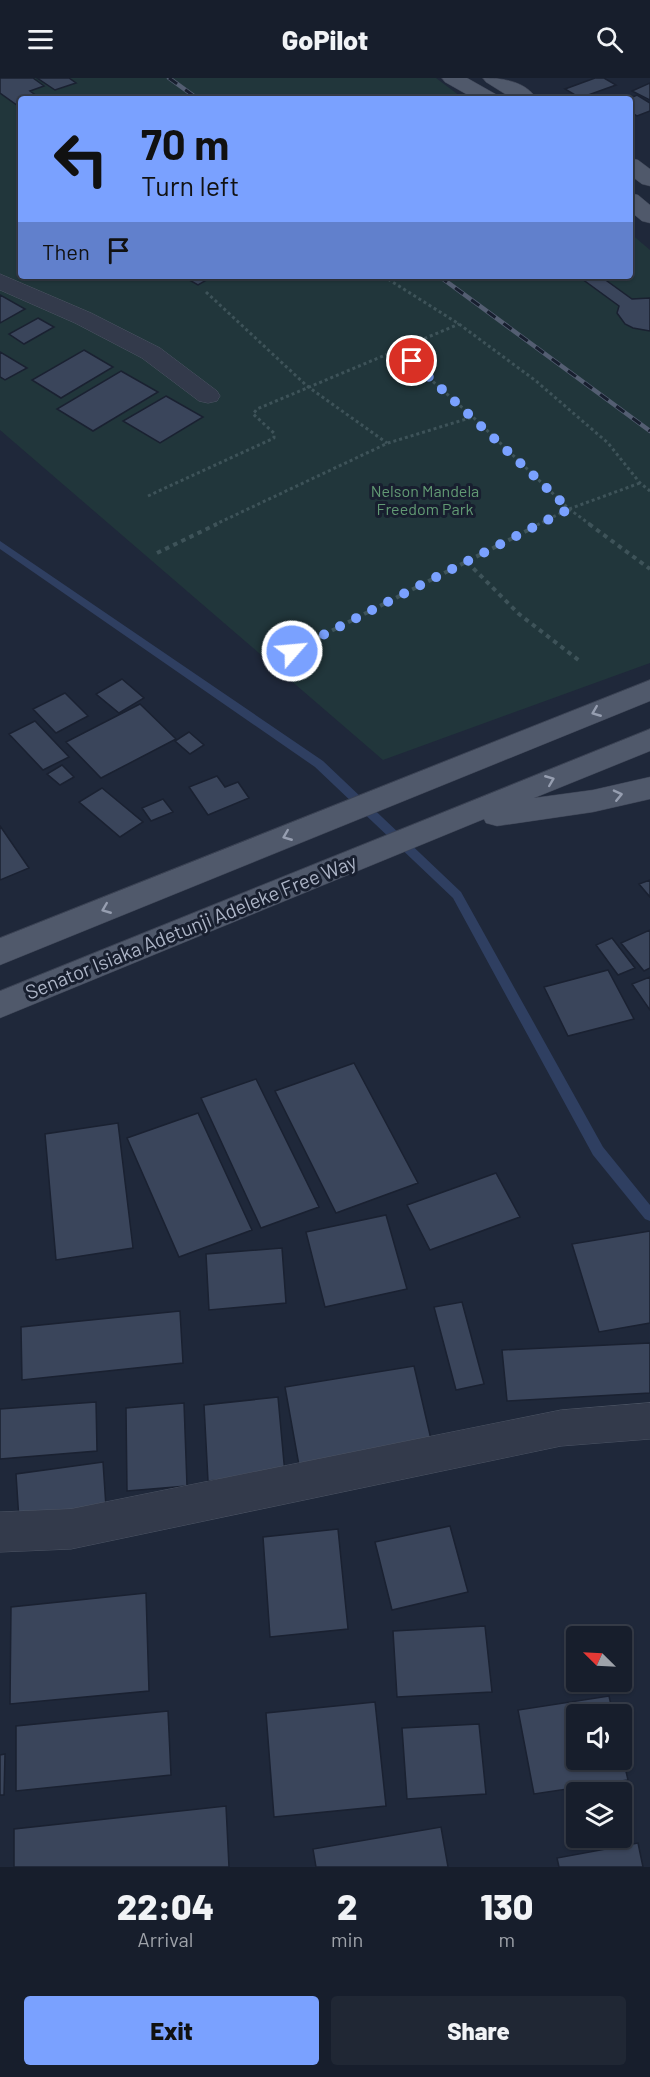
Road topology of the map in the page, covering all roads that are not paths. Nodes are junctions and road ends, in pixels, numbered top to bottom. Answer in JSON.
{"nodes":[{"id":1,"x":452,"y":78,"type":"edge"},
{"id":2,"x":493,"y":78,"type":"edge"},
{"id":3,"x":485,"y":96,"type":"edge"},
{"id":4,"x":522,"y":96,"type":"edge"},
{"id":5,"x":633,"y":167,"type":"edge"},
{"id":6,"x":650,"y":179,"type":"edge"},
{"id":7,"x":633,"y":202,"type":"edge"},
{"id":8,"x":650,"y":216,"type":"edge"},
{"id":9,"x":0,"y":281,"type":"edge"},
{"id":10,"x":208,"y":396,"type":"dead end"},
{"id":11,"x":650,"y":690,"type":"edge"},
{"id":12,"x":650,"y":739,"type":"edge"},
{"id":13,"x":650,"y":788,"type":"edge"},
{"id":14,"x":447,"y":823,"type":"junction"},
{"id":15,"x":0,"y":952,"type":"edge"},
{"id":16,"x":0,"y":1005,"type":"edge"},
{"id":17,"x":650,"y":1421,"type":"edge"},
{"id":18,"x":0,"y":1532,"type":"edge"}],
"edges":[{"from":1,"to":3,"type":"main road"},
{"from":2,"to":4,"type":"main road"},
{"from":5,"to":6,"type":"main road"},
{"from":7,"to":8,"type":"main road"},
{"from":9,"to":10,"type":"street"},
{"from":11,"to":15,"type":"main road","one_way":true},
{"from":14,"to":12,"type":"main road","one_way":true},
{"from":14,"to":13,"type":"main road","one_way":true},
{"from":14,"to":16,"type":"main road","name":"Senator Isiaka Adetunji Adeleke Free Way"},
{"from":17,"to":18,"type":"street"}]}
